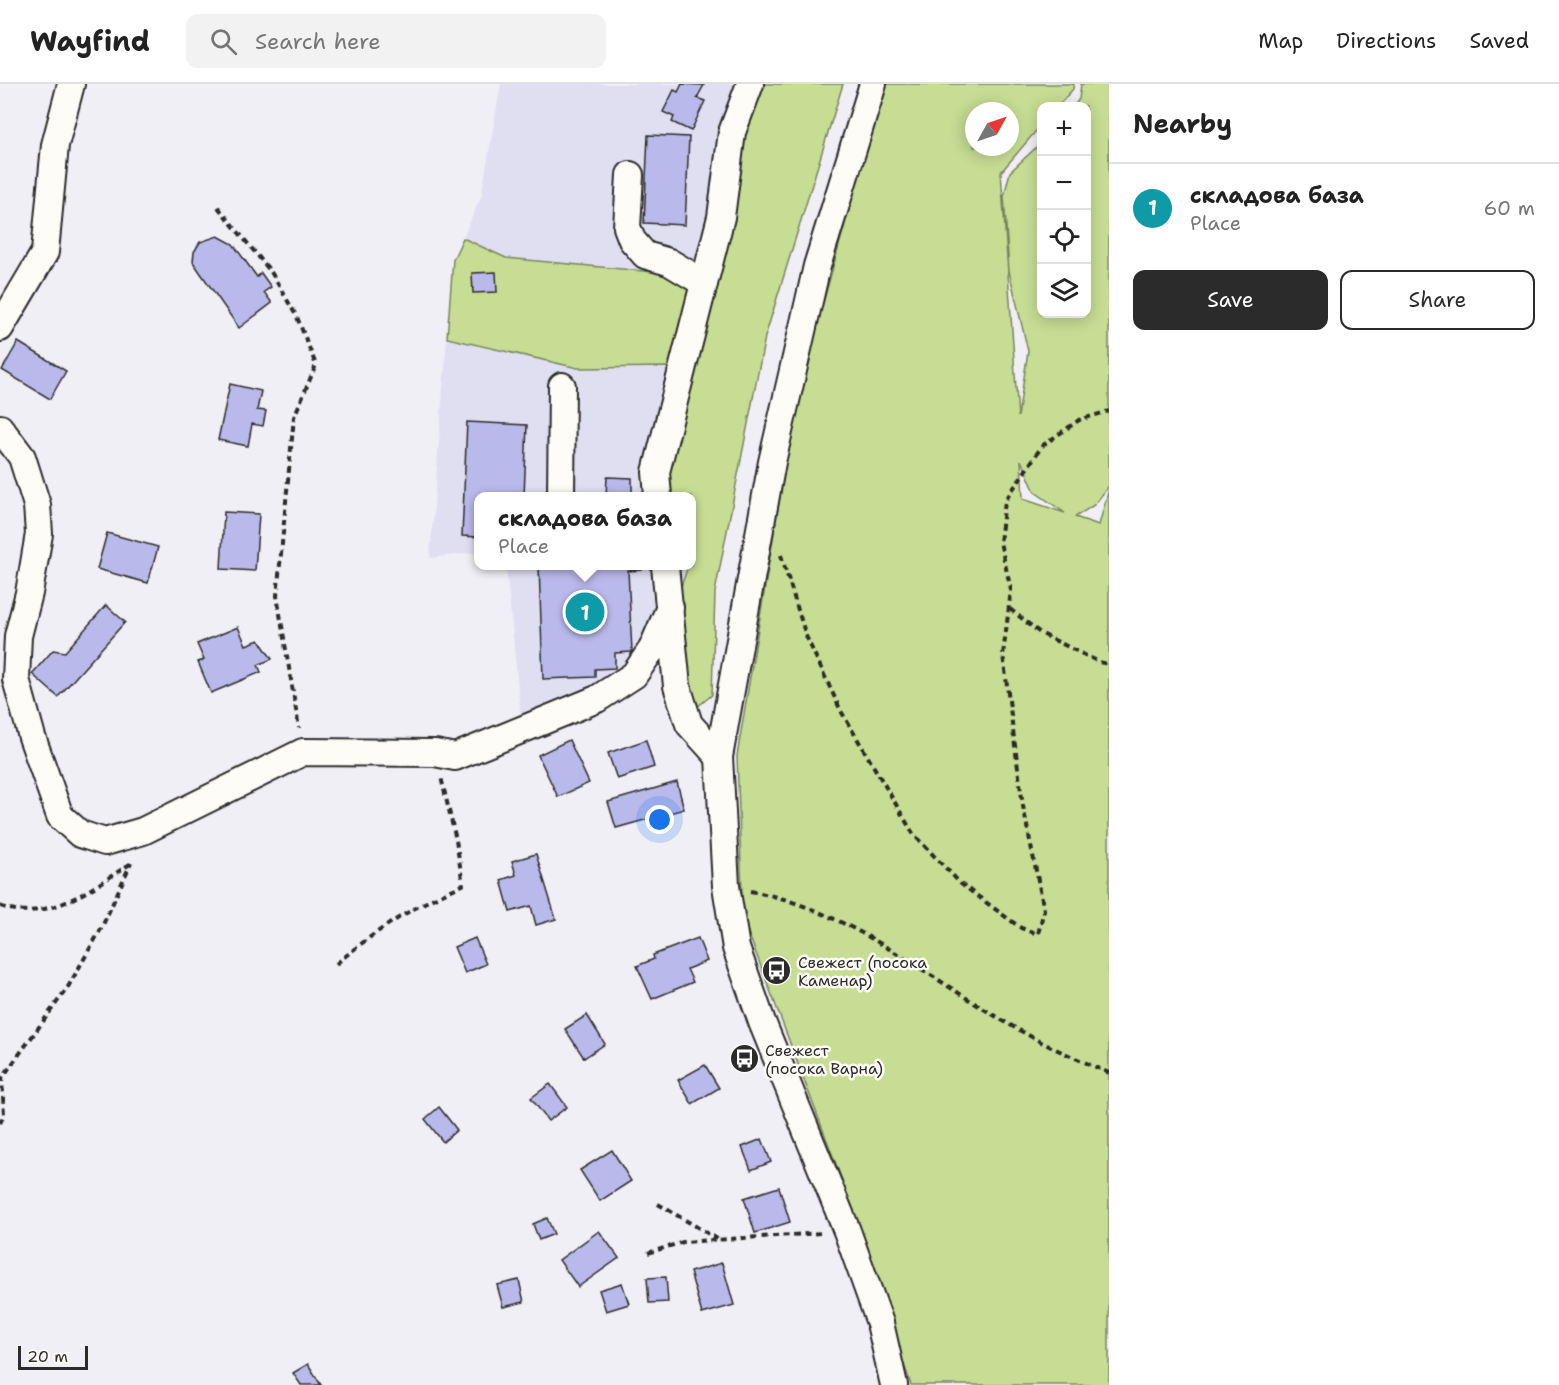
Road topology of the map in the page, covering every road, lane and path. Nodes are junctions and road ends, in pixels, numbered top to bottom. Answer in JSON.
{"nodes":[{"id":1,"x":71,"y":84,"type":"edge"},
{"id":2,"x":750,"y":84,"type":"edge"},
{"id":3,"x":873,"y":84,"type":"edge"},
{"id":4,"x":630,"y":176,"type":"dead end"},
{"id":5,"x":218,"y":207,"type":"dead end"},
{"id":6,"x":704,"y":283,"type":"junction"},
{"id":7,"x":0,"y":328,"type":"edge"},
{"id":8,"x":562,"y":386,"type":"dead end"},
{"id":9,"x":1109,"y":411,"type":"edge"},
{"id":10,"x":0,"y":428,"type":"edge"},
{"id":11,"x":561,"y":492,"type":"edge"},
{"id":12,"x":658,"y":492,"type":"edge"},
{"id":13,"x":781,"y":548,"type":"dead end"},
{"id":14,"x":666,"y":570,"type":"edge"},
{"id":15,"x":670,"y":607,"type":"junction"},
{"id":16,"x":1010,"y":609,"type":"junction"},
{"id":17,"x":1109,"y":664,"type":"edge"},
{"id":18,"x":303,"y":752,"type":"junction"},
{"id":19,"x":455,"y":757,"type":"junction"},
{"id":20,"x":719,"y":757,"type":"junction"},
{"id":21,"x":143,"y":831,"type":"junction"},
{"id":22,"x":131,"y":863,"type":"junction"},
{"id":23,"x":726,"y":886,"type":"junction"},
{"id":24,"x":0,"y":906,"type":"edge"},
{"id":25,"x":336,"y":964,"type":"dead end"},
{"id":26,"x":1109,"y":1072,"type":"edge"},
{"id":27,"x":0,"y":1123,"type":"edge"},
{"id":28,"x":658,"y":1204,"type":"dead end"},
{"id":29,"x":847,"y":1231,"type":"junction"},
{"id":30,"x":719,"y":1240,"type":"junction"},
{"id":31,"x":648,"y":1253,"type":"dead end"},
{"id":32,"x":894,"y":1385,"type":"edge"}],
"edges":[{"from":1,"to":7,"type":"street"},
{"from":2,"to":6,"type":"street"},
{"from":3,"to":20,"type":"street"},
{"from":4,"to":6,"type":"street"},
{"from":5,"to":18,"type":"path"},
{"from":6,"to":12,"type":"street"},
{"from":8,"to":11,"type":"street"},
{"from":9,"to":16,"type":"path"},
{"from":10,"to":21,"type":"street"},
{"from":13,"to":16,"type":"path"},
{"from":14,"to":15,"type":"street"},
{"from":15,"to":19,"type":"street"},
{"from":15,"to":20,"type":"street"},
{"from":16,"to":17,"type":"path"},
{"from":18,"to":19,"type":"street"},
{"from":18,"to":21,"type":"street"},
{"from":19,"to":25,"type":"path"},
{"from":20,"to":23,"type":"street"},
{"from":21,"to":22,"type":"path"},
{"from":22,"to":24,"type":"path"},
{"from":22,"to":27,"type":"path"},
{"from":23,"to":26,"type":"path"},
{"from":23,"to":29,"type":"street"},
{"from":28,"to":30,"type":"path"},
{"from":29,"to":30,"type":"path"},
{"from":29,"to":32,"type":"street"},
{"from":30,"to":31,"type":"path"}]}
